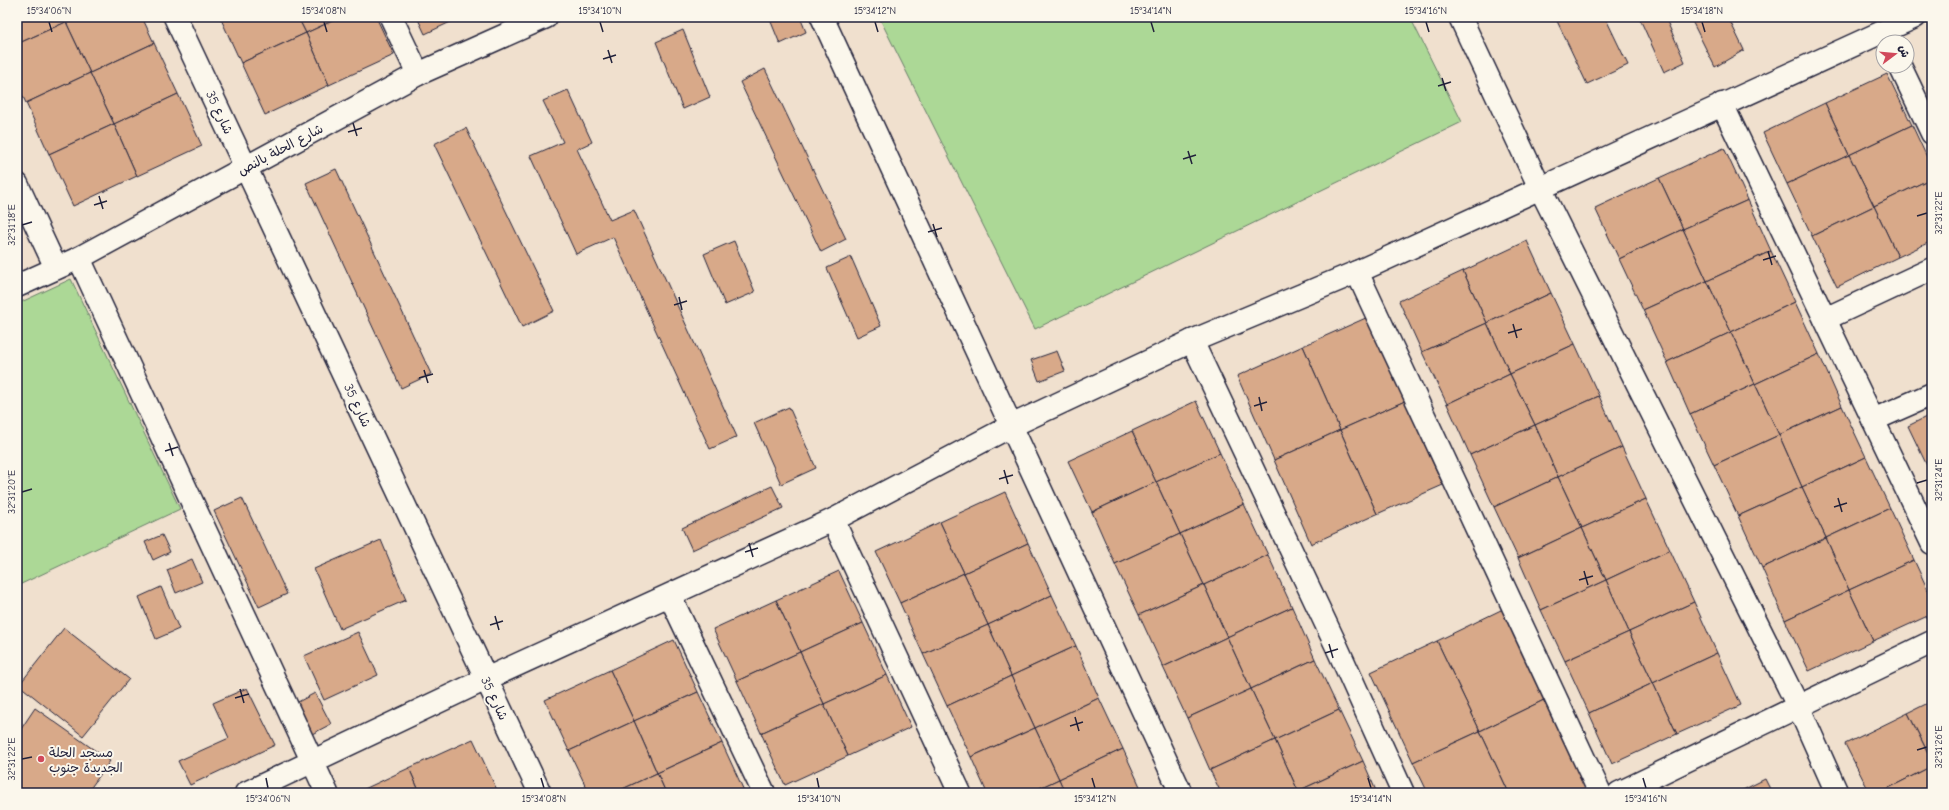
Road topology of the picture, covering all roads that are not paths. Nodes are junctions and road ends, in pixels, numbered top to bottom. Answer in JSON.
{"nodes":[{"id":1,"x":175,"y":17,"type":"edge"},
{"id":2,"x":391,"y":17,"type":"edge"},
{"id":3,"x":546,"y":17,"type":"edge"},
{"id":4,"x":822,"y":17,"type":"edge"},
{"id":5,"x":1460,"y":17,"type":"edge"},
{"id":6,"x":1915,"y":17,"type":"edge"},
{"id":7,"x":1883,"y":30,"type":"edge"},
{"id":8,"x":418,"y":74,"type":"junction"},
{"id":9,"x":1904,"y":74,"type":"edge"},
{"id":10,"x":1722,"y":104,"type":"junction"},
{"id":11,"x":1932,"y":133,"type":"edge"},
{"id":12,"x":246,"y":167,"type":"junction"},
{"id":13,"x":17,"y":184,"type":"edge"},
{"id":14,"x":1540,"y":188,"type":"junction"},
{"id":15,"x":79,"y":258,"type":"junction"},
{"id":16,"x":56,"y":268,"type":"junction"},
{"id":17,"x":1932,"y":268,"type":"edge"},
{"id":18,"x":1357,"y":272,"type":"junction"},
{"id":19,"x":17,"y":286,"type":"edge"},
{"id":20,"x":1825,"y":319,"type":"junction"},
{"id":21,"x":1192,"y":341,"type":"junction"},
{"id":22,"x":1932,"y":394,"type":"edge"},
{"id":23,"x":1873,"y":420,"type":"junction"},
{"id":24,"x":1011,"y":426,"type":"junction"},
{"id":25,"x":833,"y":520,"type":"junction"},
{"id":26,"x":1932,"y":542,"type":"edge"},
{"id":27,"x":670,"y":596,"type":"junction"},
{"id":28,"x":1932,"y":642,"type":"edge"},
{"id":29,"x":486,"y":679,"type":"junction"},
{"id":30,"x":1798,"y":708,"type":"junction"},
{"id":31,"x":313,"y":762,"type":"junction"},
{"id":32,"x":246,"y":793,"type":"edge"},
{"id":33,"x":327,"y":793,"type":"edge"},
{"id":34,"x":540,"y":793,"type":"edge"},
{"id":35,"x":764,"y":793,"type":"edge"},
{"id":36,"x":960,"y":793,"type":"edge"},
{"id":37,"x":1181,"y":793,"type":"edge"},
{"id":38,"x":1403,"y":793,"type":"edge"},
{"id":39,"x":1600,"y":793,"type":"edge"},
{"id":40,"x":1620,"y":793,"type":"edge"},
{"id":41,"x":1837,"y":793,"type":"edge"}],
"edges":[{"from":1,"to":12,"type":"street","name":"شارع 35"},
{"from":2,"to":8,"type":"street"},
{"from":3,"to":8,"type":"street","name":"شارع الحلة بالنص"},
{"from":4,"to":24,"type":"street"},
{"from":5,"to":14,"type":"street"},
{"from":6,"to":7,"type":"street"},
{"from":7,"to":10,"type":"street"},
{"from":8,"to":12,"type":"street","name":"شارع الحلة بالنص"},
{"from":9,"to":11,"type":"street"},
{"from":10,"to":14,"type":"street"},
{"from":10,"to":20,"type":"street"},
{"from":12,"to":15,"type":"street","name":"شارع الحلة بالنص"},
{"from":12,"to":29,"type":"street","name":"شارع 35"},
{"from":13,"to":16,"type":"street"},
{"from":14,"to":18,"type":"street"},
{"from":14,"to":30,"type":"street"},
{"from":15,"to":16,"type":"street","name":"شارع الحلة بالنص"},
{"from":15,"to":31,"type":"street"},
{"from":16,"to":19,"type":"street","name":"شارع الحلة بالنص"},
{"from":17,"to":20,"type":"street"},
{"from":18,"to":21,"type":"street"},
{"from":18,"to":39,"type":"street"},
{"from":20,"to":23,"type":"street"},
{"from":21,"to":24,"type":"street"},
{"from":21,"to":38,"type":"street"},
{"from":22,"to":23,"type":"street"},
{"from":23,"to":26,"type":"street"},
{"from":24,"to":25,"type":"street"},
{"from":24,"to":37,"type":"street"},
{"from":25,"to":27,"type":"street"},
{"from":25,"to":36,"type":"street"},
{"from":27,"to":29,"type":"street"},
{"from":27,"to":35,"type":"street"},
{"from":28,"to":30,"type":"street"},
{"from":29,"to":31,"type":"street"},
{"from":29,"to":34,"type":"street","name":"شارع 35"},
{"from":30,"to":40,"type":"street"},
{"from":30,"to":41,"type":"street"},
{"from":31,"to":32,"type":"street"},
{"from":31,"to":33,"type":"street"}]}
